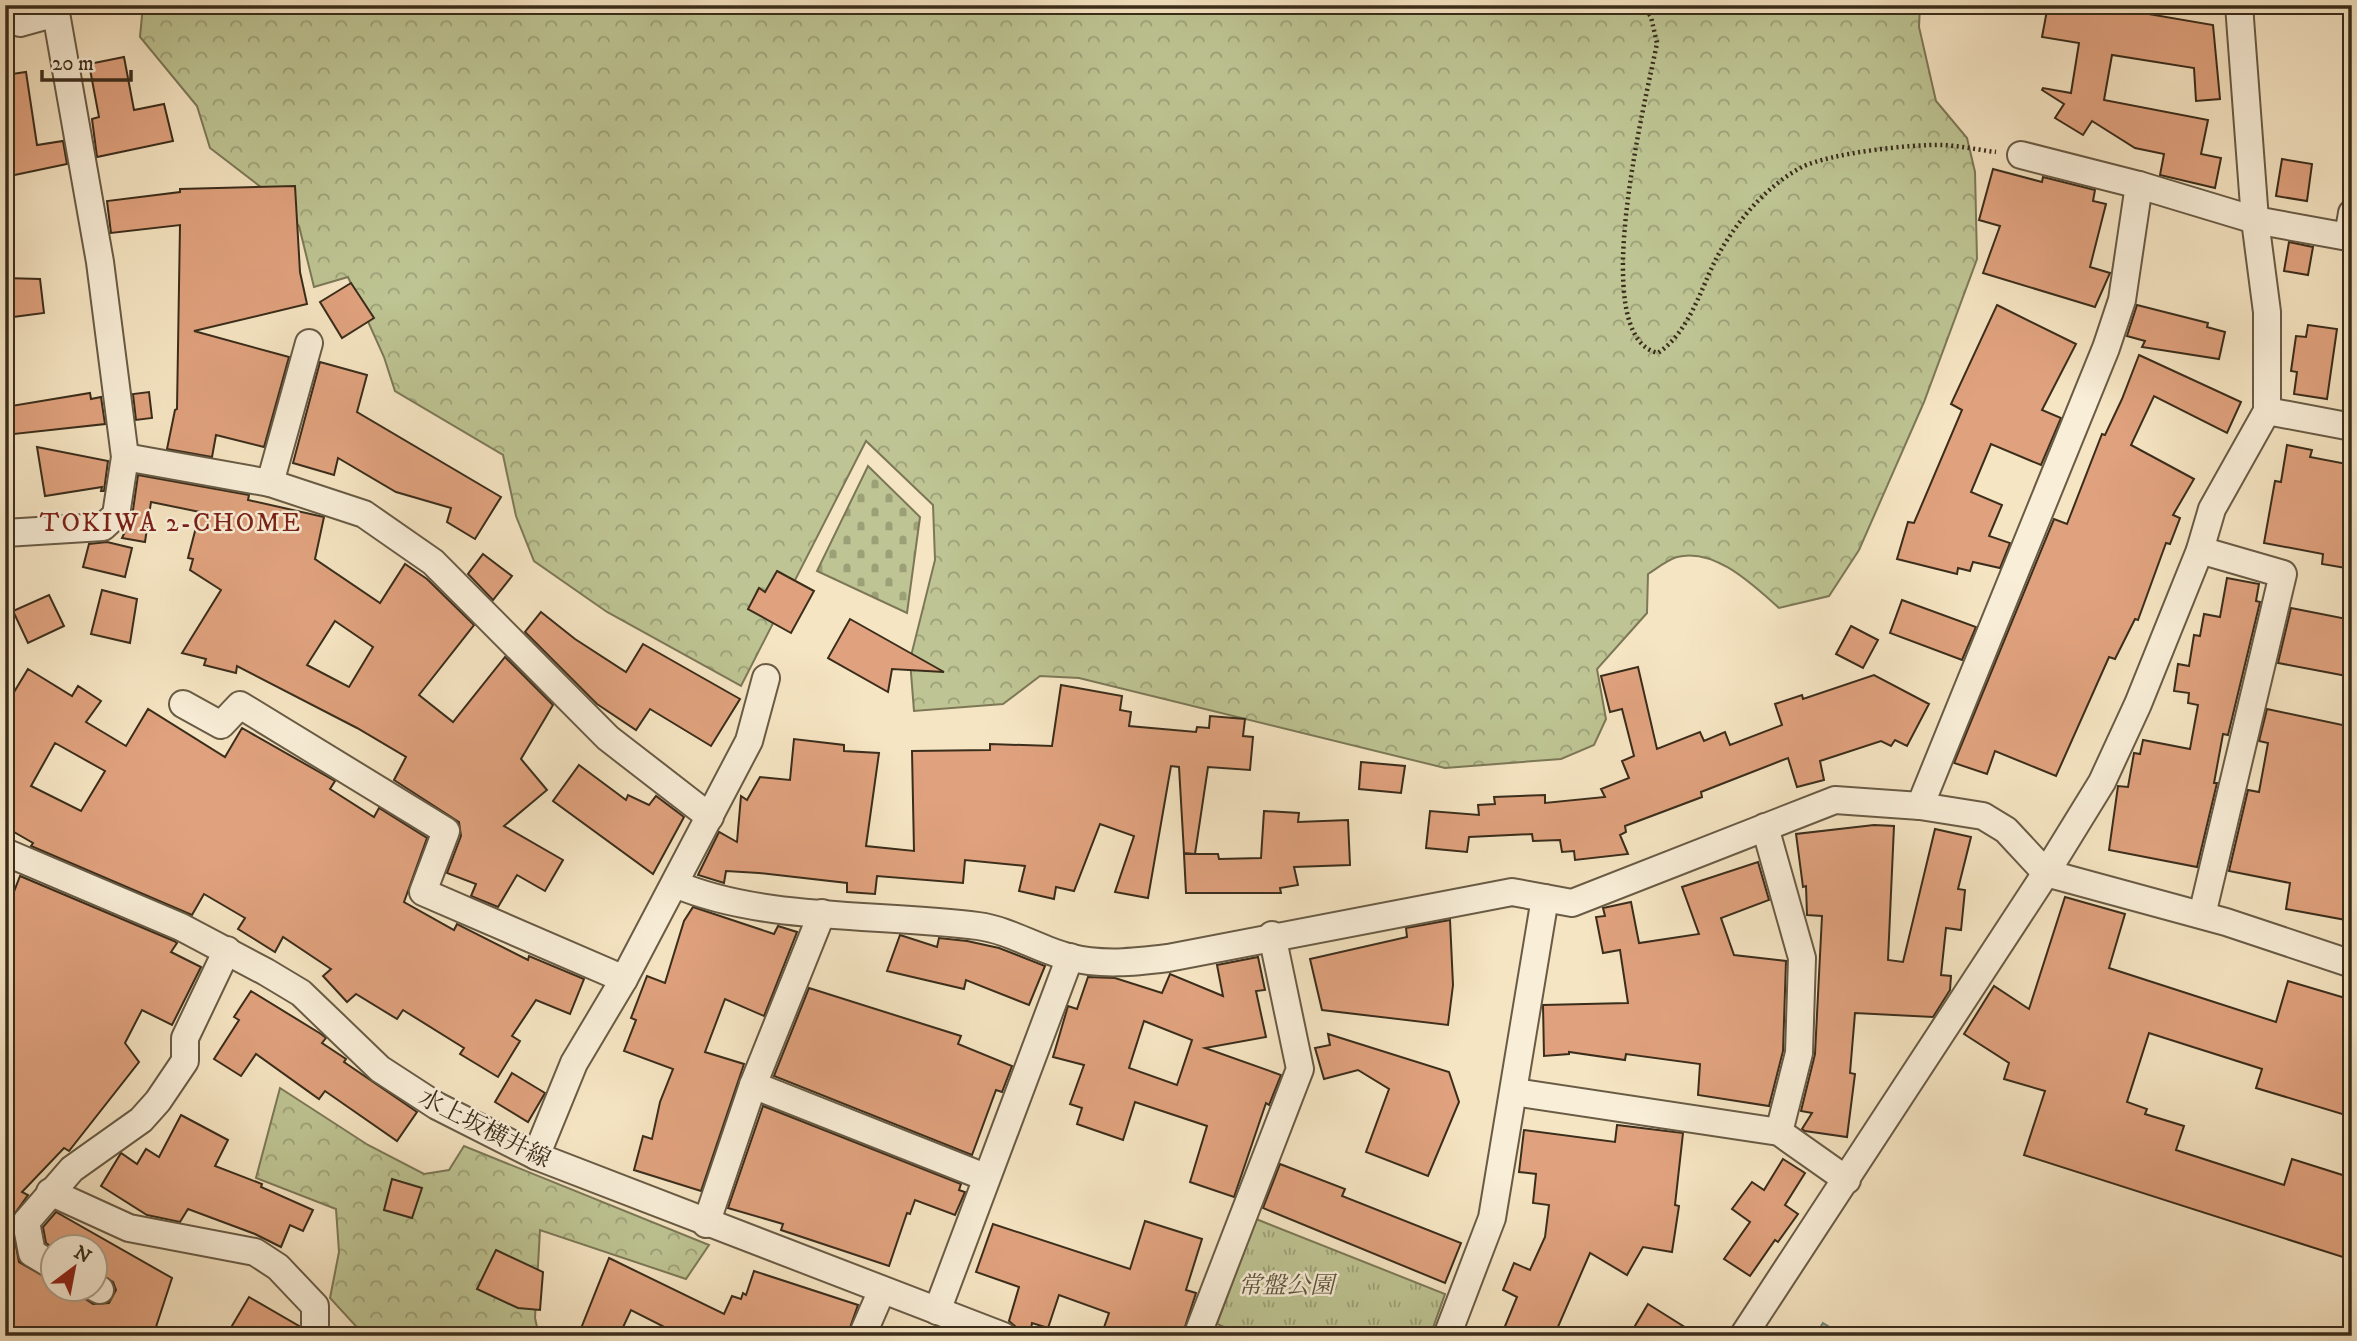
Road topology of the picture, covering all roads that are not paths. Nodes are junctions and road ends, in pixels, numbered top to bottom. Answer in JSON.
{"nodes":[{"id":1,"x":2239,"y":5,"type":"edge"},
{"id":2,"x":55,"y":9,"type":"edge"},
{"id":3,"x":20,"y":23,"type":"dead end"},
{"id":4,"x":2021,"y":155,"type":"road end"},
{"id":5,"x":2139,"y":185,"type":"junction"},
{"id":6,"x":2352,"y":213,"type":"edge"},
{"id":7,"x":2255,"y":220,"type":"junction"},
{"id":8,"x":309,"y":343,"type":"dead end"},
{"id":9,"x":2267,"y":411,"type":"junction"},
{"id":10,"x":2352,"y":427,"type":"edge"},
{"id":11,"x":125,"y":457,"type":"junction"},
{"id":12,"x":270,"y":483,"type":"junction"},
{"id":13,"x":5,"y":533,"type":"edge"},
{"id":14,"x":2200,"y":550,"type":"junction"},
{"id":15,"x":766,"y":678,"type":"dead end"},
{"id":16,"x":184,"y":704,"type":"dead end"},
{"id":17,"x":1920,"y":806,"type":"junction"},
{"id":18,"x":710,"y":817,"type":"junction"},
{"id":19,"x":1765,"y":827,"type":"junction"},
{"id":20,"x":5,"y":852,"type":"edge"},
{"id":21,"x":2046,"y":873,"type":"junction"},
{"id":22,"x":675,"y":884,"type":"junction"},
{"id":23,"x":1545,"y":898,"type":"junction"},
{"id":24,"x":822,"y":913,"type":"junction"},
{"id":25,"x":2202,"y":915,"type":"junction"},
{"id":26,"x":1272,"y":935,"type":"junction"},
{"id":27,"x":227,"y":950,"type":"junction"},
{"id":28,"x":1070,"y":957,"type":"junction"},
{"id":29,"x":2352,"y":963,"type":"edge"},
{"id":30,"x":624,"y":979,"type":"junction"},
{"id":31,"x":753,"y":1085,"type":"junction"},
{"id":32,"x":1514,"y":1092,"type":"junction"},
{"id":33,"x":1779,"y":1132,"type":"junction"},
{"id":34,"x":536,"y":1156,"type":"junction"},
{"id":35,"x":985,"y":1177,"type":"junction"},
{"id":36,"x":1847,"y":1180,"type":"junction"},
{"id":37,"x":50,"y":1192,"type":"junction"},
{"id":38,"x":706,"y":1224,"type":"junction"},
{"id":39,"x":38,"y":1257,"type":"edge"},
{"id":40,"x":882,"y":1290,"type":"junction"},
{"id":41,"x":937,"y":1311,"type":"junction"},
{"id":42,"x":315,"y":1325,"type":"dead end"},
{"id":43,"x":862,"y":1336,"type":"edge"},
{"id":44,"x":1003,"y":1336,"type":"edge"},
{"id":45,"x":1196,"y":1336,"type":"edge"},
{"id":46,"x":1447,"y":1336,"type":"edge"},
{"id":47,"x":1743,"y":1336,"type":"edge"}],
"edges":[{"from":1,"to":7,"type":"street"},
{"from":2,"to":3,"type":"street"},
{"from":2,"to":11,"type":"street"},
{"from":4,"to":5,"type":"street"},
{"from":5,"to":7,"type":"street"},
{"from":5,"to":17,"type":"street"},
{"from":6,"to":7,"type":"street"},
{"from":7,"to":9,"type":"street"},
{"from":8,"to":12,"type":"street"},
{"from":9,"to":10,"type":"street"},
{"from":9,"to":14,"type":"street"},
{"from":11,"to":12,"type":"street"},
{"from":11,"to":13,"type":"street"},
{"from":12,"to":18,"type":"street"},
{"from":14,"to":21,"type":"street"},
{"from":14,"to":25,"type":"street"},
{"from":15,"to":18,"type":"street"},
{"from":16,"to":30,"type":"street"},
{"from":17,"to":19,"type":"street"},
{"from":17,"to":21,"type":"street"},
{"from":18,"to":22,"type":"street"},
{"from":19,"to":23,"type":"street"},
{"from":19,"to":33,"type":"street"},
{"from":20,"to":27,"type":"street","name":"水上坂横井線"},
{"from":21,"to":25,"type":"street"},
{"from":21,"to":36,"type":"street"},
{"from":22,"to":24,"type":"street"},
{"from":22,"to":30,"type":"street"},
{"from":23,"to":26,"type":"street"},
{"from":23,"to":32,"type":"street"},
{"from":24,"to":28,"type":"street"},
{"from":24,"to":31,"type":"street"},
{"from":25,"to":29,"type":"street"},
{"from":26,"to":28,"type":"street"},
{"from":26,"to":45,"type":"street"},
{"from":27,"to":34,"type":"street","name":"水上坂横井線"},
{"from":27,"to":37,"type":"street"},
{"from":28,"to":35,"type":"street"},
{"from":30,"to":34,"type":"street"},
{"from":31,"to":35,"type":"street"},
{"from":31,"to":38,"type":"street"},
{"from":32,"to":33,"type":"street"},
{"from":32,"to":46,"type":"street"},
{"from":33,"to":36,"type":"street"},
{"from":34,"to":38,"type":"street","name":"水上坂横井線"},
{"from":35,"to":41,"type":"street"},
{"from":36,"to":47,"type":"street"},
{"from":37,"to":39,"type":"street"},
{"from":37,"to":42,"type":"street"},
{"from":38,"to":40,"type":"street","name":"水上坂横井線"},
{"from":40,"to":41,"type":"street","name":"水上坂横井線"},
{"from":40,"to":43,"type":"street"},
{"from":41,"to":44,"type":"street","name":"水上坂横井線"}]}
